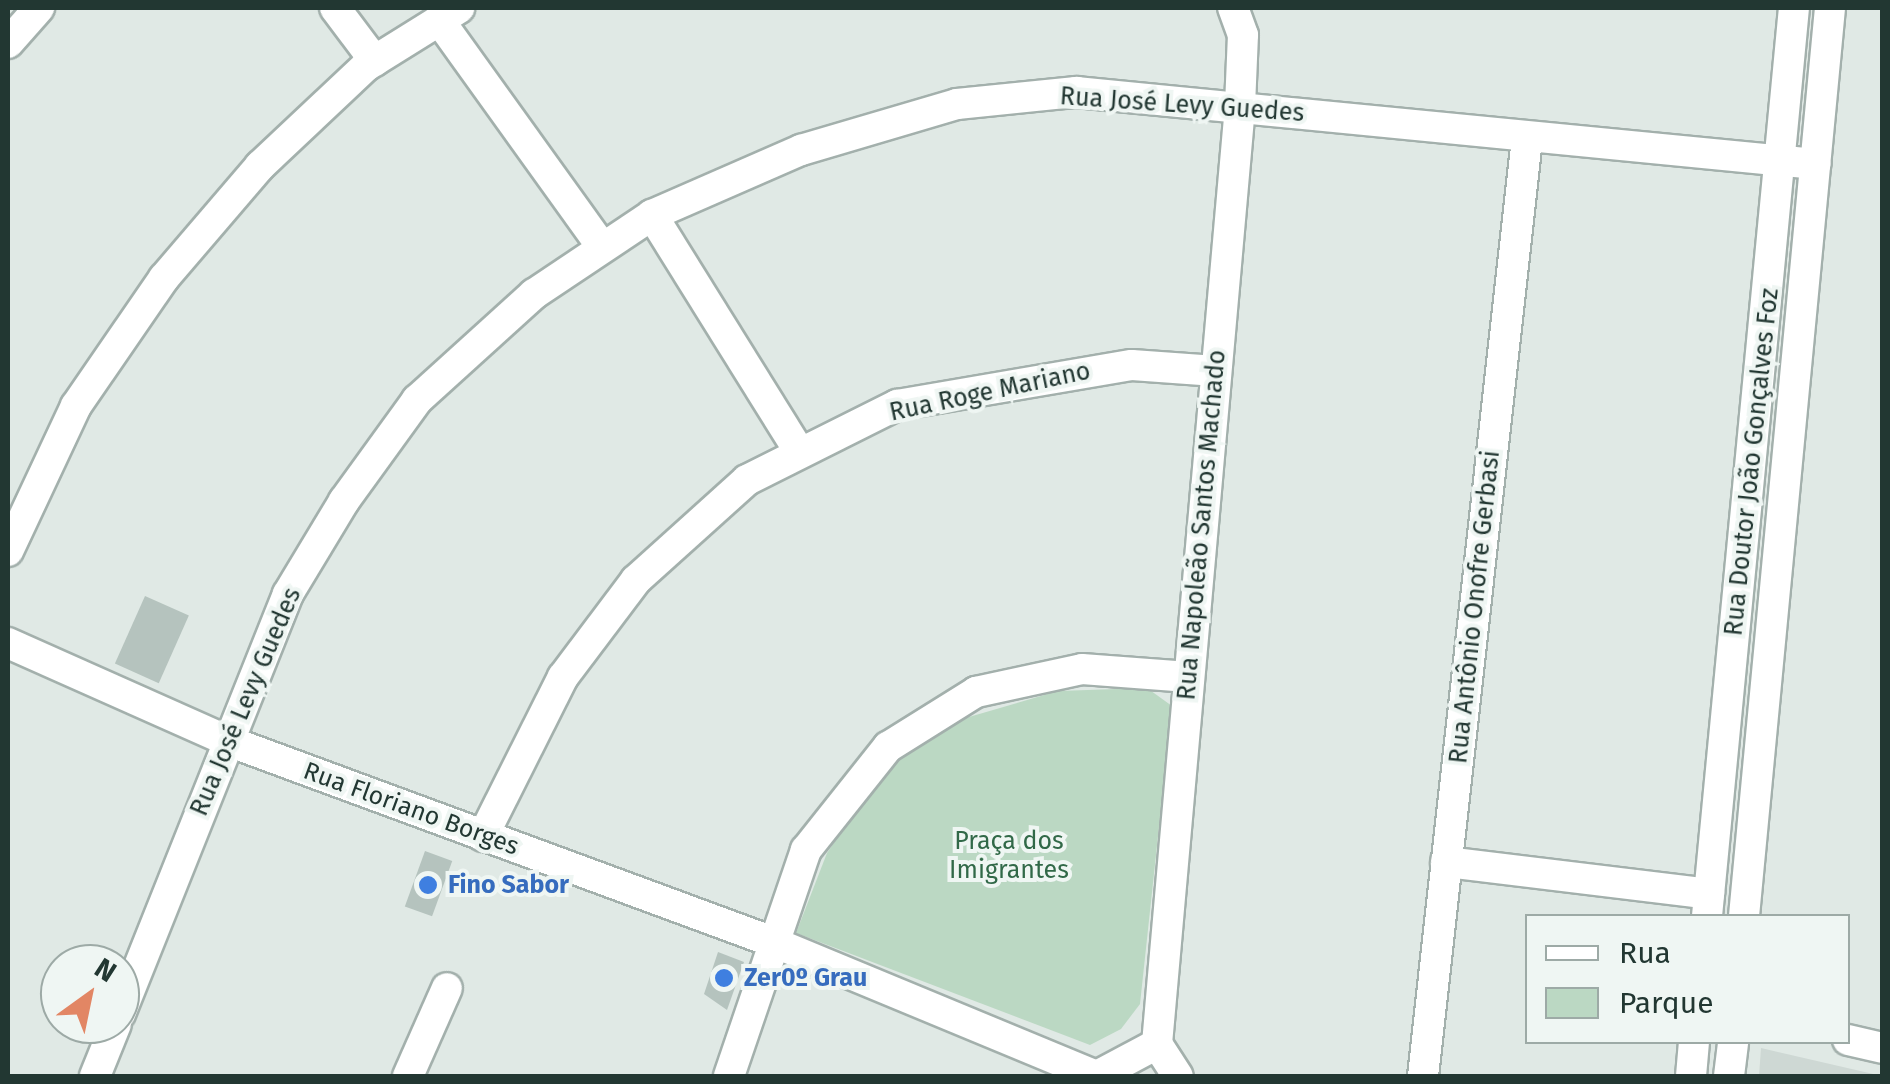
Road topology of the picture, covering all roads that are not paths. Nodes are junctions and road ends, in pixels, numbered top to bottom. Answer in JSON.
{"nodes":[{"id":1,"x":39,"y":8,"type":"edge"},
{"id":2,"x":334,"y":8,"type":"edge"},
{"id":3,"x":1233,"y":8,"type":"edge"},
{"id":4,"x":1794,"y":8,"type":"edge"},
{"id":5,"x":1830,"y":8,"type":"edge"},
{"id":6,"x":449,"y":14,"type":"edge"},
{"id":7,"x":8,"y":44,"type":"edge"},
{"id":8,"x":375,"y":60,"type":"junction"},
{"id":9,"x":1240,"y":106,"type":"junction"},
{"id":10,"x":1527,"y":138,"type":"junction"},
{"id":11,"x":1783,"y":161,"type":"junction"},
{"id":12,"x":1816,"y":164,"type":"junction"},
{"id":13,"x":652,"y":214,"type":"junction"},
{"id":14,"x":602,"y":248,"type":"junction"},
{"id":15,"x":1216,"y":370,"type":"junction"},
{"id":16,"x":800,"y":453,"type":"junction"},
{"id":17,"x":8,"y":552,"type":"edge"},
{"id":18,"x":8,"y":643,"type":"edge"},
{"id":19,"x":1189,"y":676,"type":"junction"},
{"id":20,"x":228,"y":741,"type":"junction"},
{"id":21,"x":484,"y":836,"type":"junction"},
{"id":22,"x":1446,"y":862,"type":"junction"},
{"id":23,"x":1708,"y":905,"type":"edge"},
{"id":24,"x":1744,"y":914,"type":"edge"},
{"id":25,"x":773,"y":942,"type":"junction"},
{"id":26,"x":140,"y":963,"type":"edge"},
{"id":27,"x":447,"y":988,"type":"dead end"},
{"id":28,"x":1850,"y":1040,"type":"edge"},
{"id":29,"x":108,"y":1044,"type":"edge"},
{"id":30,"x":1157,"y":1044,"type":"junction"},
{"id":31,"x":1694,"y":1044,"type":"edge"},
{"id":32,"x":1732,"y":1044,"type":"edge"},
{"id":33,"x":1882,"y":1048,"type":"edge"},
{"id":34,"x":95,"y":1076,"type":"edge"},
{"id":35,"x":408,"y":1076,"type":"edge"},
{"id":36,"x":729,"y":1076,"type":"edge"},
{"id":37,"x":1097,"y":1076,"type":"edge"},
{"id":38,"x":1178,"y":1076,"type":"edge"},
{"id":39,"x":1423,"y":1076,"type":"edge"},
{"id":40,"x":1691,"y":1076,"type":"edge"},
{"id":41,"x":1729,"y":1076,"type":"edge"}],
"edges":[{"from":1,"to":7,"type":"street"},
{"from":2,"to":8,"type":"street"},
{"from":3,"to":9,"type":"street","name":"Rua Napoleão Santos Machado"},
{"from":4,"to":11,"type":"street","name":"Rua Doutor João Gonçalves Foz"},
{"from":5,"to":12,"type":"street","name":"Rua Doutor João Gonçalves Foz"},
{"from":6,"to":8,"type":"street"},
{"from":6,"to":14,"type":"street"},
{"from":8,"to":17,"type":"street"},
{"from":9,"to":10,"type":"street","name":"Rua José Levy Guedes"},
{"from":9,"to":13,"type":"street","name":"Rua José Levy Guedes"},
{"from":9,"to":15,"type":"street","name":"Rua Napoleão Santos Machado"},
{"from":10,"to":11,"type":"street","name":"Rua José Levy Guedes"},
{"from":10,"to":22,"type":"street","name":"Rua Antônio Onofre Gerbasi"},
{"from":11,"to":12,"type":"street","name":"Rua José Levy Guedes"},
{"from":11,"to":23,"type":"street","name":"Rua Doutor João Gonçalves Foz"},
{"from":12,"to":24,"type":"street","name":"Rua Doutor João Gonçalves Foz"},
{"from":13,"to":14,"type":"street","name":"Rua José Levy Guedes"},
{"from":13,"to":16,"type":"street"},
{"from":14,"to":20,"type":"street","name":"Rua José Levy Guedes"},
{"from":15,"to":16,"type":"street","name":"Rua Roge Mariano"},
{"from":15,"to":19,"type":"street","name":"Rua Napoleão Santos Machado"},
{"from":16,"to":21,"type":"street","name":"Rua Roge Mariano"},
{"from":18,"to":20,"type":"street","name":"Rua Floriano Borges"},
{"from":19,"to":25,"type":"street"},
{"from":19,"to":30,"type":"street","name":"Rua Napoleão Santos Machado"},
{"from":20,"to":21,"type":"street","name":"Rua Floriano Borges"},
{"from":20,"to":26,"type":"street","name":"Rua José Levy Guedes"},
{"from":21,"to":25,"type":"street","name":"Rua Floriano Borges"},
{"from":22,"to":23,"type":"street"},
{"from":22,"to":39,"type":"street","name":"Rua Antônio Onofre Gerbasi"},
{"from":25,"to":36,"type":"street"},
{"from":25,"to":37,"type":"street","name":"Rua Floriano Borges"},
{"from":27,"to":35,"type":"street"},
{"from":28,"to":33,"type":"street"},
{"from":29,"to":34,"type":"street"},
{"from":30,"to":37,"type":"street"},
{"from":30,"to":38,"type":"street"},
{"from":31,"to":40,"type":"street"},
{"from":32,"to":41,"type":"street"}]}
